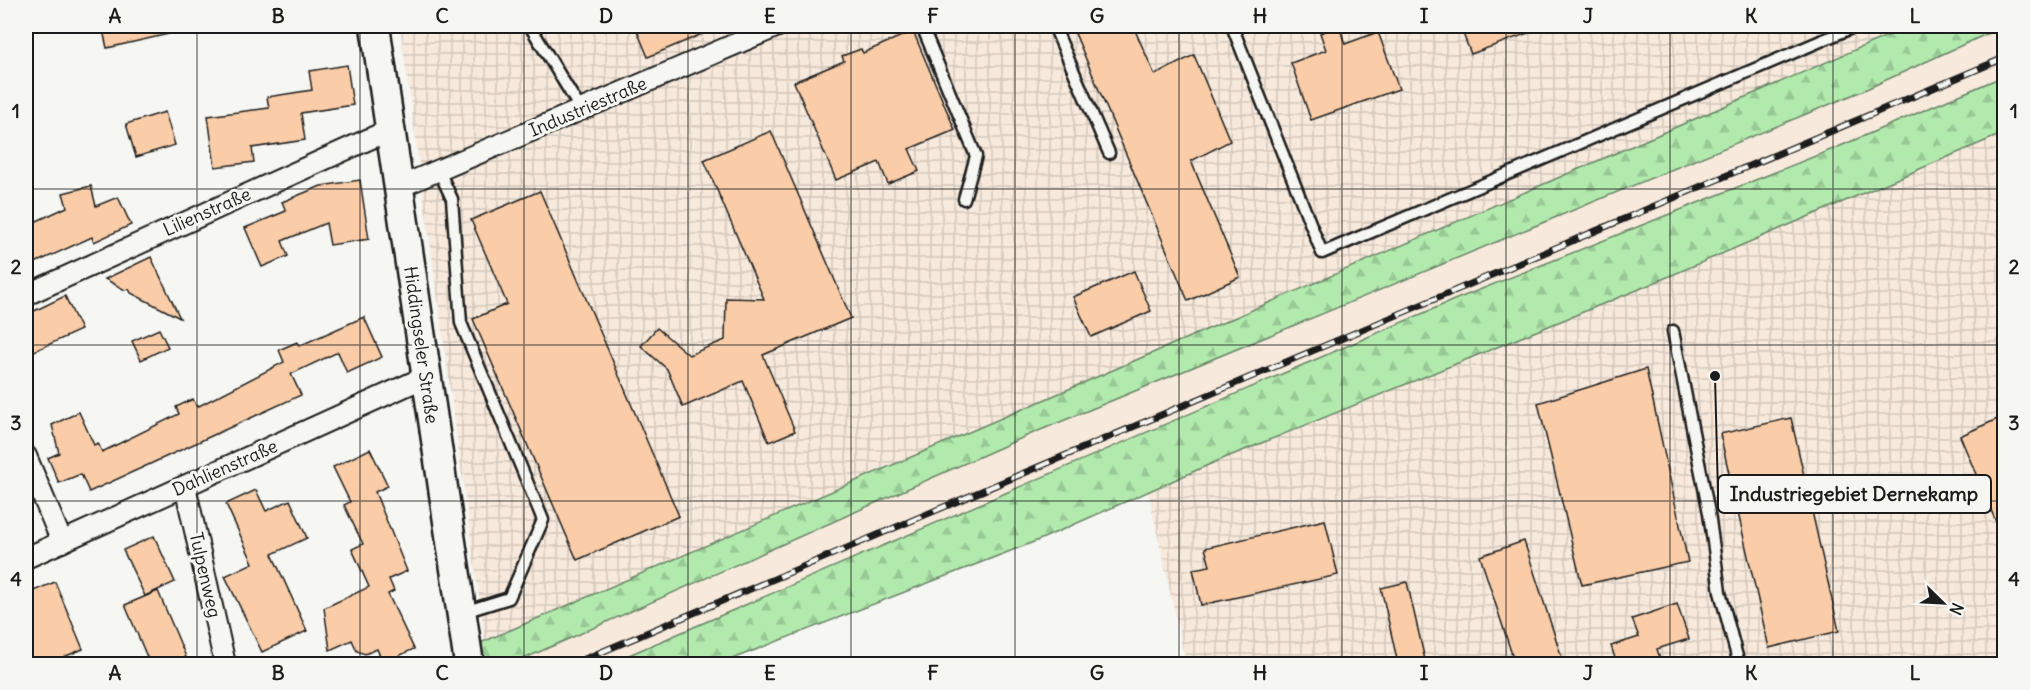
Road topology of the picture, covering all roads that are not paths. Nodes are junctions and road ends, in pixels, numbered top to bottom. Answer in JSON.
{"nodes":[{"id":1,"x":375,"y":26,"type":"edge"},
{"id":2,"x":530,"y":26,"type":"edge"},
{"id":3,"x":778,"y":26,"type":"edge"},
{"id":4,"x":922,"y":26,"type":"edge"},
{"id":5,"x":1054,"y":26,"type":"edge"},
{"id":6,"x":1232,"y":26,"type":"edge"},
{"id":7,"x":1856,"y":26,"type":"edge"},
{"id":8,"x":581,"y":110,"type":"junction"},
{"id":9,"x":389,"y":130,"type":"junction"},
{"id":10,"x":1110,"y":153,"type":"dead end"},
{"id":11,"x":440,"y":171,"type":"junction"},
{"id":12,"x":398,"y":188,"type":"junction"},
{"id":13,"x":964,"y":199,"type":"dead end"},
{"id":14,"x":26,"y":295,"type":"edge"},
{"id":15,"x":1673,"y":331,"type":"dead end"},
{"id":16,"x":425,"y":377,"type":"junction"},
{"id":17,"x":26,"y":456,"type":"edge"},
{"id":18,"x":185,"y":486,"type":"junction"},
{"id":19,"x":62,"y":542,"type":"junction"},
{"id":20,"x":26,"y":558,"type":"edge"},
{"id":21,"x":461,"y":612,"type":"junction"},
{"id":22,"x":225,"y":664,"type":"edge"},
{"id":23,"x":469,"y":664,"type":"edge"},
{"id":24,"x":1739,"y":664,"type":"edge"}],
"edges":[{"from":1,"to":9,"type":"street","name":"Hiddingseler Straße"},
{"from":2,"to":8,"type":"lane"},
{"from":3,"to":8,"type":"street","name":"Industriestraße"},
{"from":4,"to":13,"type":"lane"},
{"from":5,"to":10,"type":"lane"},
{"from":6,"to":7,"type":"lane"},
{"from":8,"to":11,"type":"street","name":"Industriestraße"},
{"from":9,"to":12,"type":"street","name":"Hiddingseler Straße"},
{"from":9,"to":14,"type":"street","name":"Lilienstraße"},
{"from":11,"to":12,"type":"street","name":"Industriestraße"},
{"from":11,"to":21,"type":"lane"},
{"from":12,"to":16,"type":"street","name":"Hiddingseler Straße"},
{"from":15,"to":24,"type":"lane"},
{"from":16,"to":18,"type":"street","name":"Dahlienstraße"},
{"from":16,"to":21,"type":"street","name":"Hiddingseler Straße"},
{"from":17,"to":19,"type":"street"},
{"from":18,"to":19,"type":"street","name":"Dahlienstraße"},
{"from":18,"to":22,"type":"street","name":"Tulpenweg"},
{"from":19,"to":20,"type":"street","name":"Dahlienstraße"},
{"from":21,"to":23,"type":"street","name":"Hiddingseler Straße"}]}
